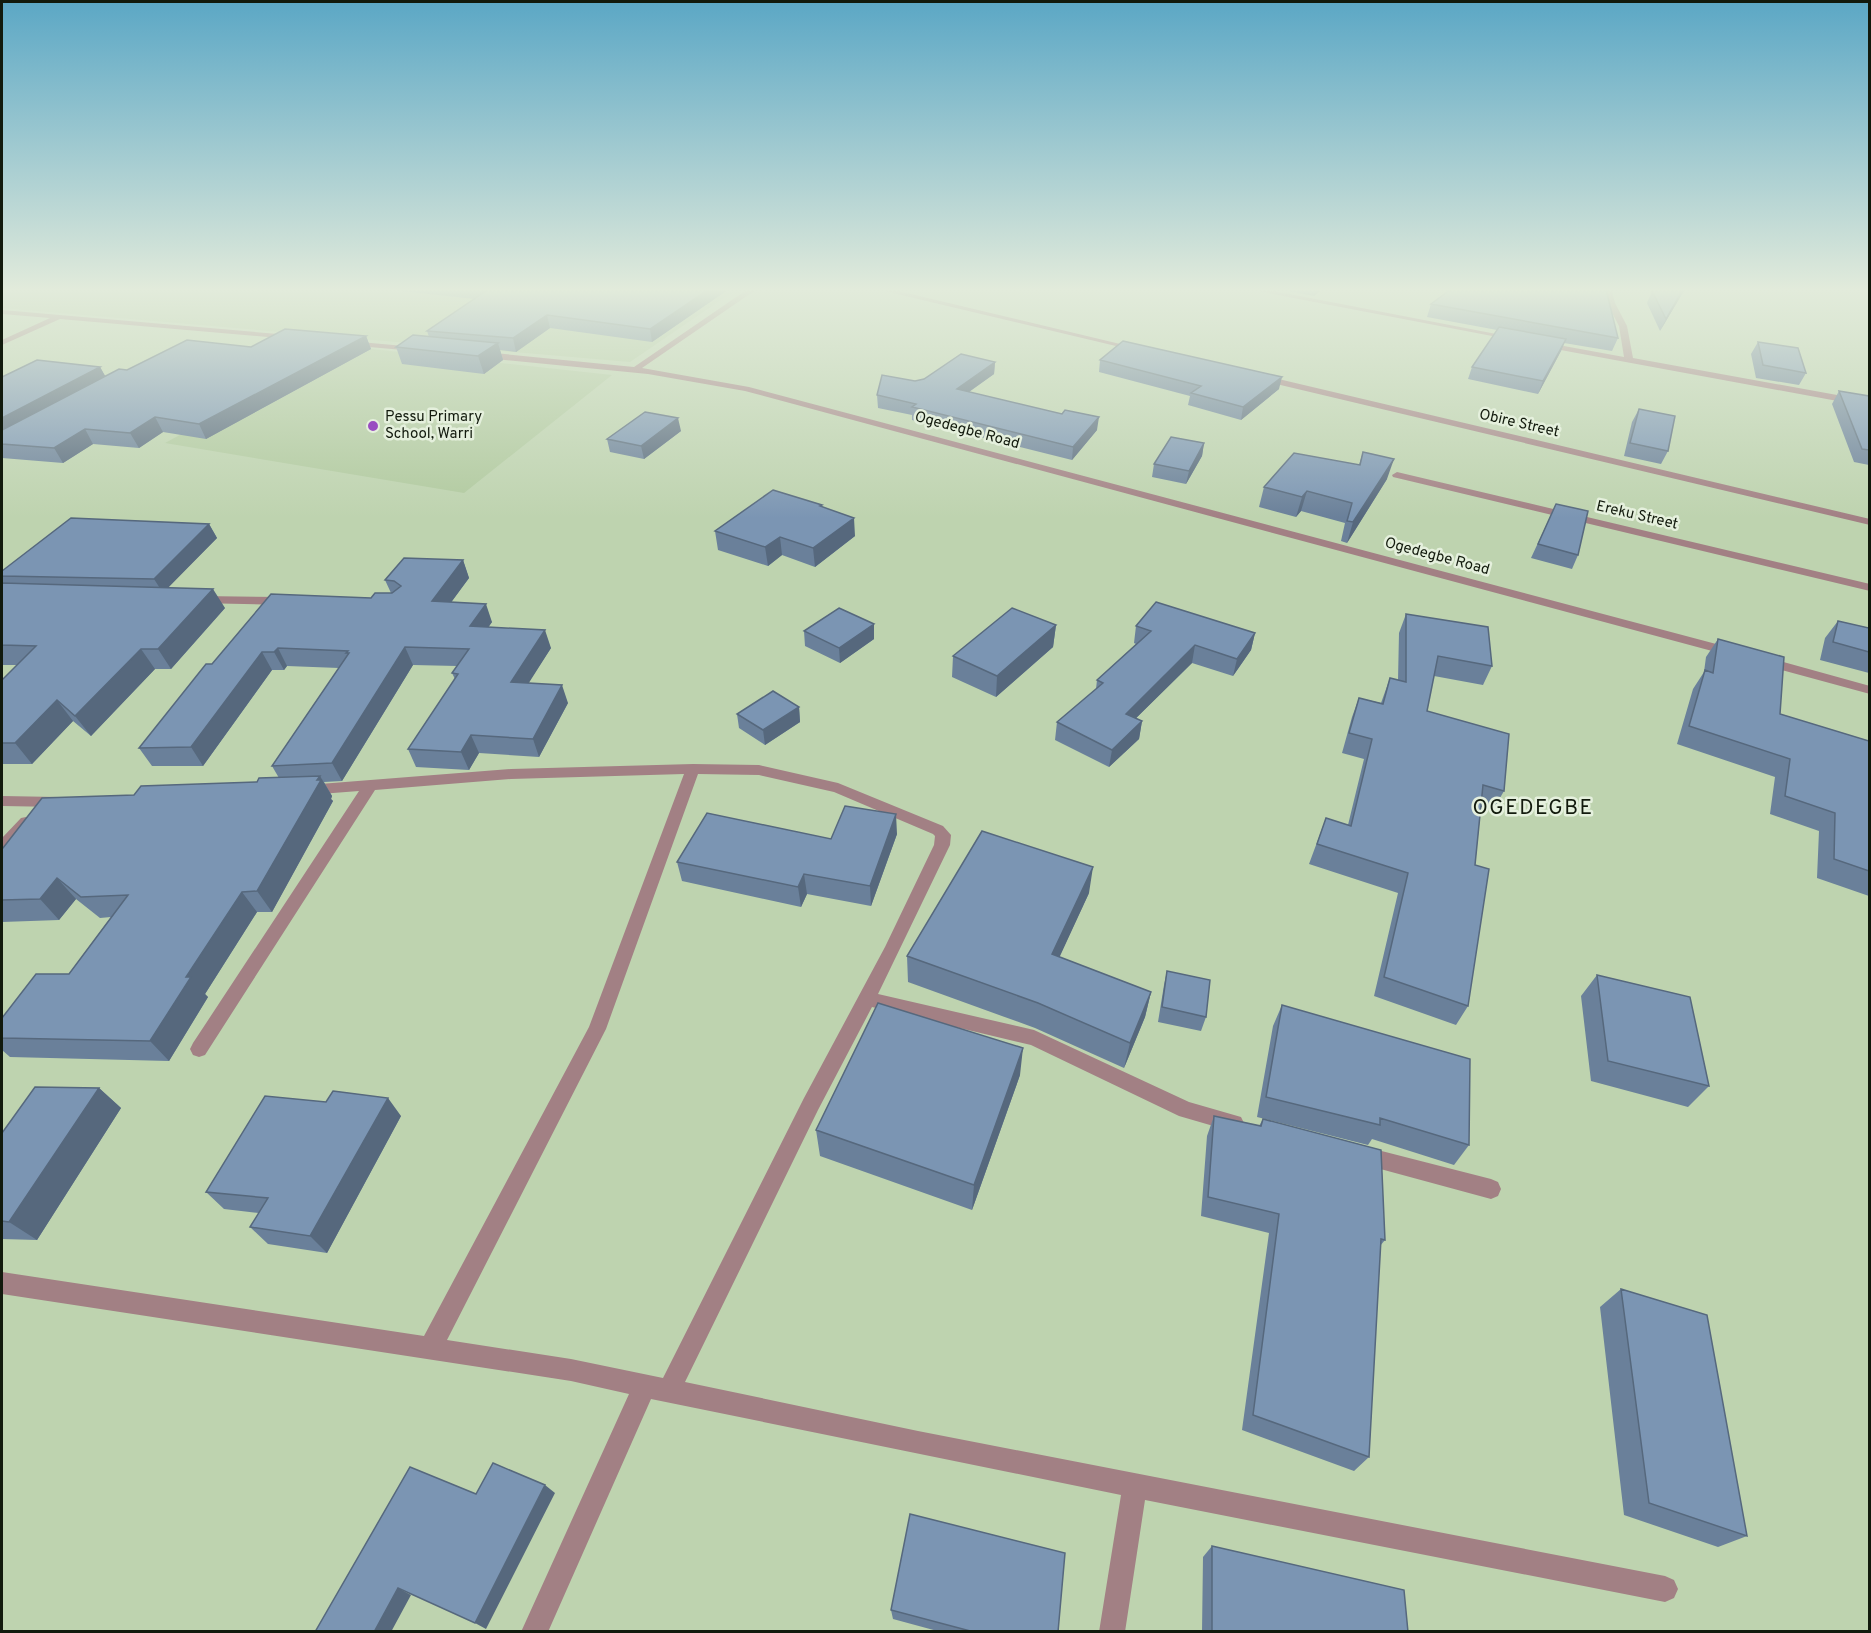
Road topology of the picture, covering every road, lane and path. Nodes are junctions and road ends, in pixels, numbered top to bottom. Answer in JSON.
{"nodes":[{"id":1,"x":616,"y":365,"type":"edge"},
{"id":2,"x":641,"y":365,"type":"edge"},
{"id":3,"x":1657,"y":365,"type":"edge"},
{"id":4,"x":638,"y":367,"type":"junction"},
{"id":5,"x":1252,"y":376,"type":"edge"},
{"id":6,"x":1869,"y":404,"type":"edge"},
{"id":7,"x":1397,"y":475,"type":"dead end"},
{"id":8,"x":1869,"y":522,"type":"edge"},
{"id":9,"x":1869,"y":588,"type":"edge"},
{"id":10,"x":189,"y":599,"type":"edge"},
{"id":11,"x":294,"y":602,"type":"edge"},
{"id":12,"x":1743,"y":655,"type":"edge"},
{"id":13,"x":1754,"y":658,"type":"edge"},
{"id":14,"x":1869,"y":690,"type":"edge"},
{"id":15,"x":693,"y":769,"type":"junction"},
{"id":16,"x":369,"y":787,"type":"junction"},
{"id":17,"x":288,"y":791,"type":"edge"},
{"id":18,"x":2,"y":801,"type":"edge"},
{"id":19,"x":80,"y":801,"type":"edge"},
{"id":20,"x":45,"y":803,"type":"junction"},
{"id":21,"x":2,"y":847,"type":"edge"},
{"id":22,"x":866,"y":998,"type":"junction"},
{"id":23,"x":199,"y":1049,"type":"dead end"},
{"id":24,"x":1254,"y":1128,"type":"edge"},
{"id":25,"x":1344,"y":1151,"type":"edge"},
{"id":26,"x":1491,"y":1189,"type":"dead end"},
{"id":27,"x":2,"y":1283,"type":"edge"},
{"id":28,"x":430,"y":1349,"type":"junction"},
{"id":29,"x":645,"y":1386,"type":"junction"},
{"id":30,"x":669,"y":1390,"type":"junction"},
{"id":31,"x":1135,"y":1486,"type":"junction"},
{"id":32,"x":1665,"y":1589,"type":"dead end"},
{"id":33,"x":534,"y":1632,"type":"edge"},
{"id":34,"x":1112,"y":1632,"type":"edge"}],
"edges":[{"from":1,"to":4,"type":"street","name":"Ogedegbe Road"},
{"from":2,"to":4,"type":"street"},
{"from":3,"to":6,"type":"street"},
{"from":4,"to":12,"type":"street","name":"Ogedegbe Road"},
{"from":5,"to":8,"type":"street","name":"Obire Street"},
{"from":7,"to":9,"type":"street","name":"Ereku Street"},
{"from":10,"to":11,"type":"street"},
{"from":13,"to":14,"type":"street"},
{"from":15,"to":16,"type":"street"},
{"from":15,"to":22,"type":"street"},
{"from":15,"to":28,"type":"street"},
{"from":16,"to":17,"type":"street"},
{"from":16,"to":23,"type":"street"},
{"from":18,"to":20,"type":"street"},
{"from":19,"to":20,"type":"street"},
{"from":20,"to":21,"type":"street"},
{"from":22,"to":24,"type":"street"},
{"from":22,"to":30,"type":"street"},
{"from":25,"to":26,"type":"street"},
{"from":27,"to":28,"type":"street"},
{"from":28,"to":29,"type":"street"},
{"from":29,"to":30,"type":"street"},
{"from":29,"to":33,"type":"street"},
{"from":30,"to":31,"type":"street"},
{"from":31,"to":32,"type":"street"},
{"from":31,"to":34,"type":"street"}]}
